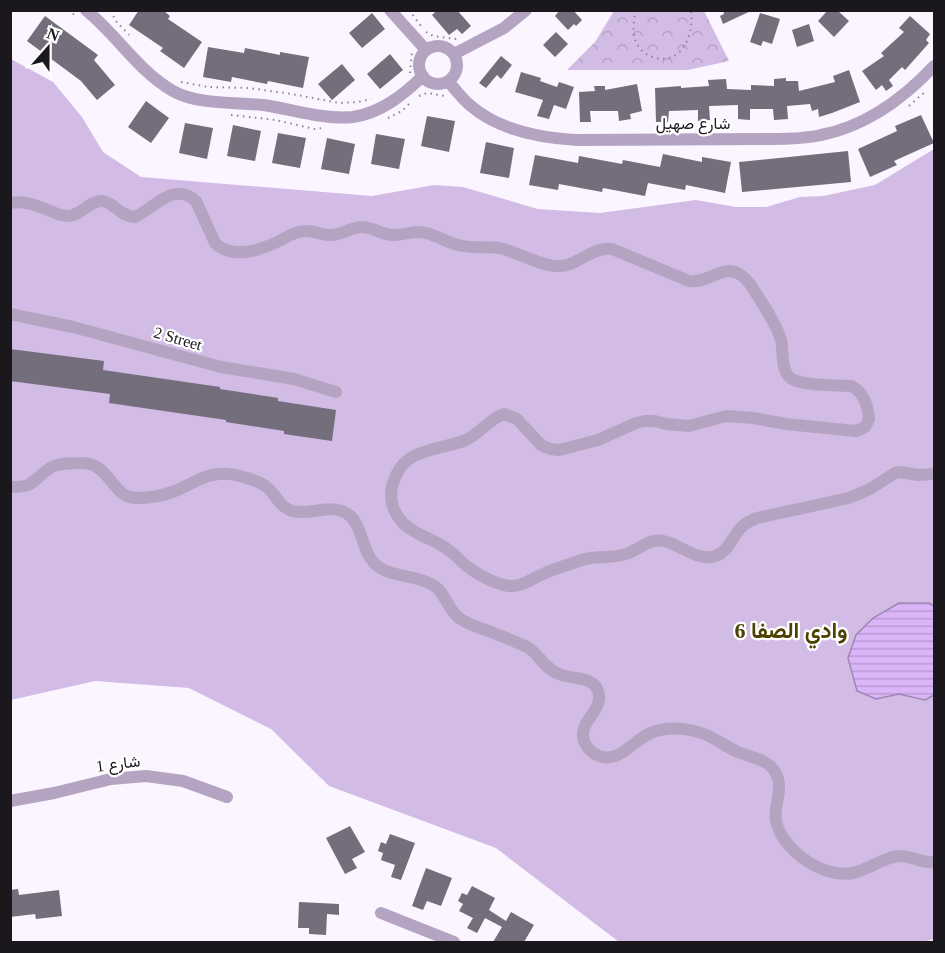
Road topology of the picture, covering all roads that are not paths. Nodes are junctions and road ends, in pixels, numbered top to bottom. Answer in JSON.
{"nodes":[{"id":1,"x":390,"y":10,"type":"edge"},
{"id":2,"x":526,"y":10,"type":"edge"},
{"id":3,"x":91,"y":12,"type":"edge"},
{"id":4,"x":426,"y":50,"type":"junction"},
{"id":5,"x":454,"y":54,"type":"junction"},
{"id":6,"x":934,"y":66,"type":"edge"},
{"id":7,"x":423,"y":76,"type":"junction"},
{"id":8,"x":448,"y":81,"type":"junction"},
{"id":9,"x":10,"y":203,"type":"edge"},
{"id":10,"x":10,"y":314,"type":"edge"},
{"id":11,"x":336,"y":392,"type":"dead end"},
{"id":12,"x":934,"y":474,"type":"edge"},
{"id":13,"x":10,"y":487,"type":"edge"},
{"id":14,"x":227,"y":797,"type":"dead end"},
{"id":15,"x":10,"y":801,"type":"edge"},
{"id":16,"x":934,"y":862,"type":"edge"},
{"id":17,"x":381,"y":913,"type":"dead end"},
{"id":18,"x":454,"y":942,"type":"edge"}],
"edges":[{"from":1,"to":4,"type":"street"},
{"from":2,"to":5,"type":"street"},
{"from":3,"to":7,"type":"street"},
{"from":4,"to":5,"type":"street"},
{"from":4,"to":7,"type":"street"},
{"from":5,"to":8,"type":"street"},
{"from":6,"to":8,"type":"street","name":"شارع صهيل"},
{"from":7,"to":8,"type":"street"},
{"from":9,"to":12,"type":"street"},
{"from":10,"to":11,"type":"street","name":"2 Street"},
{"from":13,"to":16,"type":"street"},
{"from":14,"to":15,"type":"street","name":"شارع 1"},
{"from":17,"to":18,"type":"street"}]}
